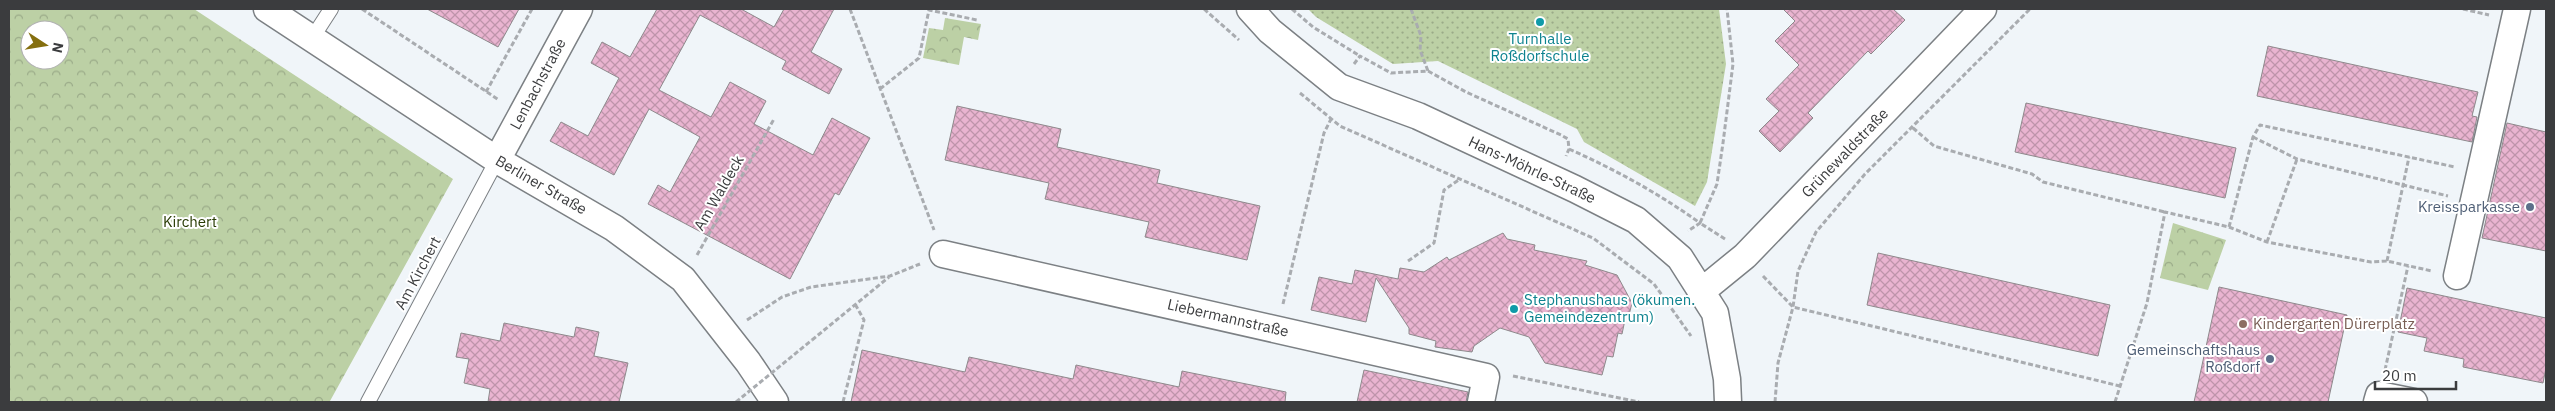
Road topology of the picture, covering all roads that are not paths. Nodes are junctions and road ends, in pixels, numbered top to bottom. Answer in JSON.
{"nodes":[{"id":1,"x":268,"y":9,"type":"edge"},
{"id":2,"x":331,"y":9,"type":"edge"},
{"id":3,"x":579,"y":9,"type":"edge"},
{"id":4,"x":1250,"y":9,"type":"edge"},
{"id":5,"x":1983,"y":9,"type":"edge"},
{"id":6,"x":2517,"y":9,"type":"edge"},
{"id":7,"x":311,"y":40,"type":"junction"},
{"id":8,"x":497,"y":160,"type":"junction"},
{"id":9,"x":943,"y":254,"type":"road end"},
{"id":10,"x":2457,"y":276,"type":"road end"},
{"id":11,"x":1702,"y":292,"type":"junction"},
{"id":12,"x":2378,"y":399,"type":"edge"},
{"id":13,"x":368,"y":401,"type":"edge"},
{"id":14,"x":775,"y":402,"type":"edge"},
{"id":15,"x":1481,"y":402,"type":"edge"},
{"id":16,"x":1728,"y":402,"type":"edge"},
{"id":17,"x":2414,"y":402,"type":"edge"}],
"edges":[{"from":1,"to":7,"type":"street","name":"Berliner Straße"},
{"from":2,"to":7,"type":"lane"},
{"from":3,"to":8,"type":"street","name":"Lenbachstraße"},
{"from":4,"to":11,"type":"street","name":"Hans-Möhrle-Straße"},
{"from":5,"to":11,"type":"street","name":"Grünewaldstraße"},
{"from":6,"to":10,"type":"street"},
{"from":7,"to":8,"type":"street","name":"Berliner Straße"},
{"from":8,"to":13,"type":"lane","name":"Am Kirchert"},
{"from":8,"to":14,"type":"street","name":"Berliner Straße"},
{"from":9,"to":15,"type":"street","name":"Liebermannstraße"},
{"from":11,"to":16,"type":"street","name":"Hans-Möhrle-Straße"},
{"from":12,"to":17,"type":"street"}]}
